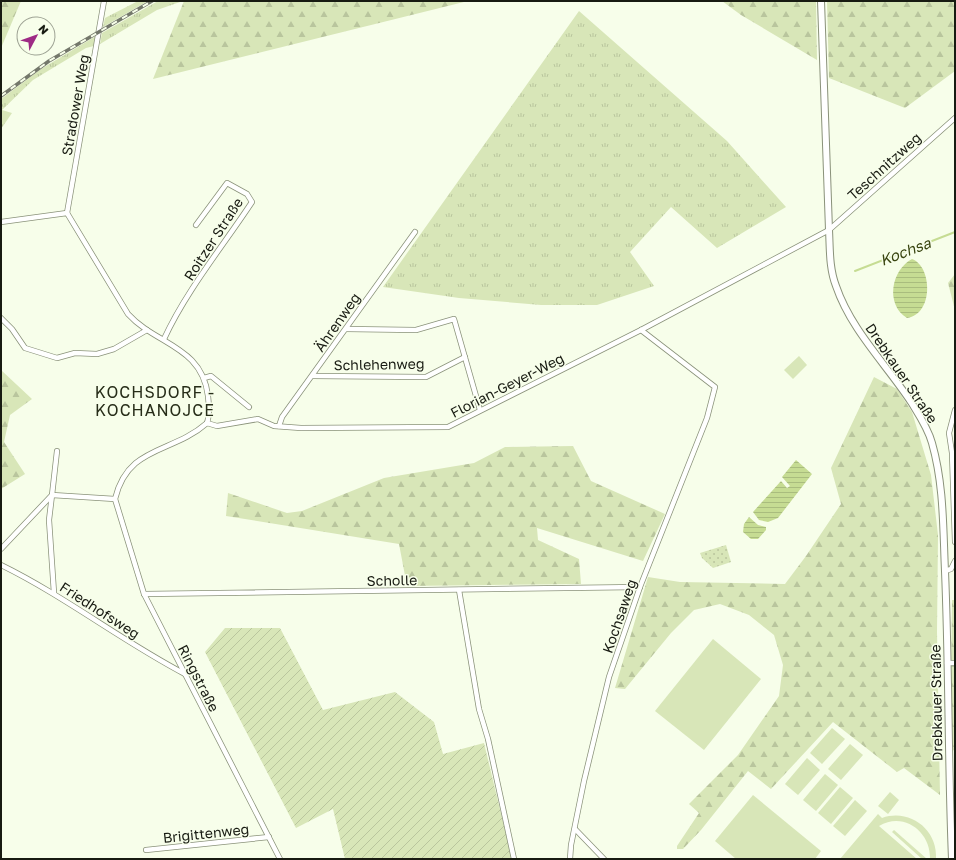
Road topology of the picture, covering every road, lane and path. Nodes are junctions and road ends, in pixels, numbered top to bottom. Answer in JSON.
{"nodes":[{"id":1,"x":104,"y":1,"type":"edge"},
{"id":2,"x":821,"y":1,"type":"edge"},
{"id":3,"x":955,"y":118,"type":"edge"},
{"id":4,"x":67,"y":213,"type":"junction"},
{"id":5,"x":1,"y":222,"type":"edge"},
{"id":6,"x":196,"y":225,"type":"dead end"},
{"id":7,"x":829,"y":230,"type":"junction"},
{"id":8,"x":415,"y":232,"type":"dead end"},
{"id":9,"x":1,"y":318,"type":"edge"},
{"id":10,"x":346,"y":329,"type":"junction"},
{"id":11,"x":147,"y":330,"type":"junction"},
{"id":12,"x":641,"y":330,"type":"junction"},
{"id":13,"x":164,"y":339,"type":"junction"},
{"id":14,"x":465,"y":357,"type":"junction"},
{"id":15,"x":313,"y":376,"type":"junction"},
{"id":16,"x":204,"y":378,"type":"junction"},
{"id":17,"x":249,"y":407,"type":"dead end"},
{"id":18,"x":480,"y":410,"type":"junction"},
{"id":19,"x":955,"y":410,"type":"edge"},
{"id":20,"x":207,"y":423,"type":"junction"},
{"id":21,"x":279,"y":426,"type":"junction"},
{"id":22,"x":57,"y":451,"type":"dead end"},
{"id":23,"x":52,"y":495,"type":"junction"},
{"id":24,"x":115,"y":500,"type":"junction"},
{"id":25,"x":955,"y":531,"type":"edge"},
{"id":26,"x":955,"y":542,"type":"edge"},
{"id":27,"x":1,"y":549,"type":"edge"},
{"id":28,"x":955,"y":561,"type":"edge"},
{"id":29,"x":1,"y":565,"type":"edge"},
{"id":30,"x":945,"y":571,"type":"junction"},
{"id":31,"x":640,"y":587,"type":"junction"},
{"id":32,"x":459,"y":590,"type":"junction"},
{"id":33,"x":54,"y":593,"type":"junction"},
{"id":34,"x":144,"y":594,"type":"junction"},
{"id":35,"x":947,"y":663,"type":"junction"},
{"id":36,"x":955,"y":663,"type":"edge"},
{"id":37,"x":186,"y":674,"type":"junction"},
{"id":38,"x":575,"y":829,"type":"junction"},
{"id":39,"x":269,"y":837,"type":"junction"},
{"id":40,"x":146,"y":850,"type":"dead end"},
{"id":41,"x":280,"y":859,"type":"edge"},
{"id":42,"x":514,"y":859,"type":"edge"},
{"id":43,"x":570,"y":859,"type":"edge"},
{"id":44,"x":604,"y":859,"type":"edge"},
{"id":45,"x":952,"y":859,"type":"edge"}],
"edges":[{"from":1,"to":4,"type":"street","name":"Stradower Weg"},
{"from":2,"to":7,"type":"street","name":"Drebkauer Straße"},
{"from":3,"to":7,"type":"street","name":"Teschnitzweg"},
{"from":4,"to":5,"type":"street"},
{"from":4,"to":11,"type":"street"},
{"from":6,"to":13,"type":"street","name":"Roitzer Straße"},
{"from":7,"to":12,"type":"street","name":"Florian-Geyer-Weg"},
{"from":7,"to":30,"type":"street","name":"Drebkauer Straße"},
{"from":8,"to":10,"type":"street","name":"Ährenweg"},
{"from":9,"to":11,"type":"street"},
{"from":10,"to":14,"type":"street"},
{"from":10,"to":15,"type":"street","name":"Ährenweg"},
{"from":11,"to":13,"type":"street"},
{"from":12,"to":18,"type":"street","name":"Florian-Geyer-Weg"},
{"from":12,"to":31,"type":"street","name":"Kochsaweg"},
{"from":13,"to":16,"type":"street"},
{"from":14,"to":15,"type":"street","name":"Schlehenweg"},
{"from":14,"to":18,"type":"street"},
{"from":15,"to":21,"type":"street","name":"Ährenweg"},
{"from":16,"to":17,"type":"street"},
{"from":16,"to":20,"type":"street"},
{"from":18,"to":21,"type":"street","name":"Florian-Geyer-Weg"},
{"from":19,"to":25,"type":"street"},
{"from":20,"to":21,"type":"street","name":"Florian-Geyer-Weg"},
{"from":20,"to":24,"type":"street"},
{"from":22,"to":23,"type":"street"},
{"from":23,"to":24,"type":"street"},
{"from":23,"to":27,"type":"street"},
{"from":23,"to":33,"type":"street"},
{"from":24,"to":34,"type":"street","name":"Ringstraße"},
{"from":25,"to":26,"type":"street"},
{"from":28,"to":30,"type":"street"},
{"from":29,"to":33,"type":"street","name":"Friedhofsweg"},
{"from":30,"to":35,"type":"street","name":"Drebkauer Straße"},
{"from":31,"to":32,"type":"street","name":"Scholle"},
{"from":31,"to":38,"type":"street","name":"Kochsaweg"},
{"from":32,"to":34,"type":"street","name":"Scholle"},
{"from":32,"to":42,"type":"street"},
{"from":33,"to":37,"type":"street","name":"Friedhofsweg"},
{"from":34,"to":37,"type":"street","name":"Ringstraße"},
{"from":35,"to":36,"type":"street"},
{"from":35,"to":45,"type":"street","name":"Drebkauer Straße"},
{"from":37,"to":39,"type":"street","name":"Ringstraße"},
{"from":38,"to":43,"type":"street","name":"Kochsaweg"},
{"from":38,"to":44,"type":"street"},
{"from":39,"to":40,"type":"street","name":"Brigittenweg"},
{"from":39,"to":41,"type":"street","name":"Ringstraße"}]}
